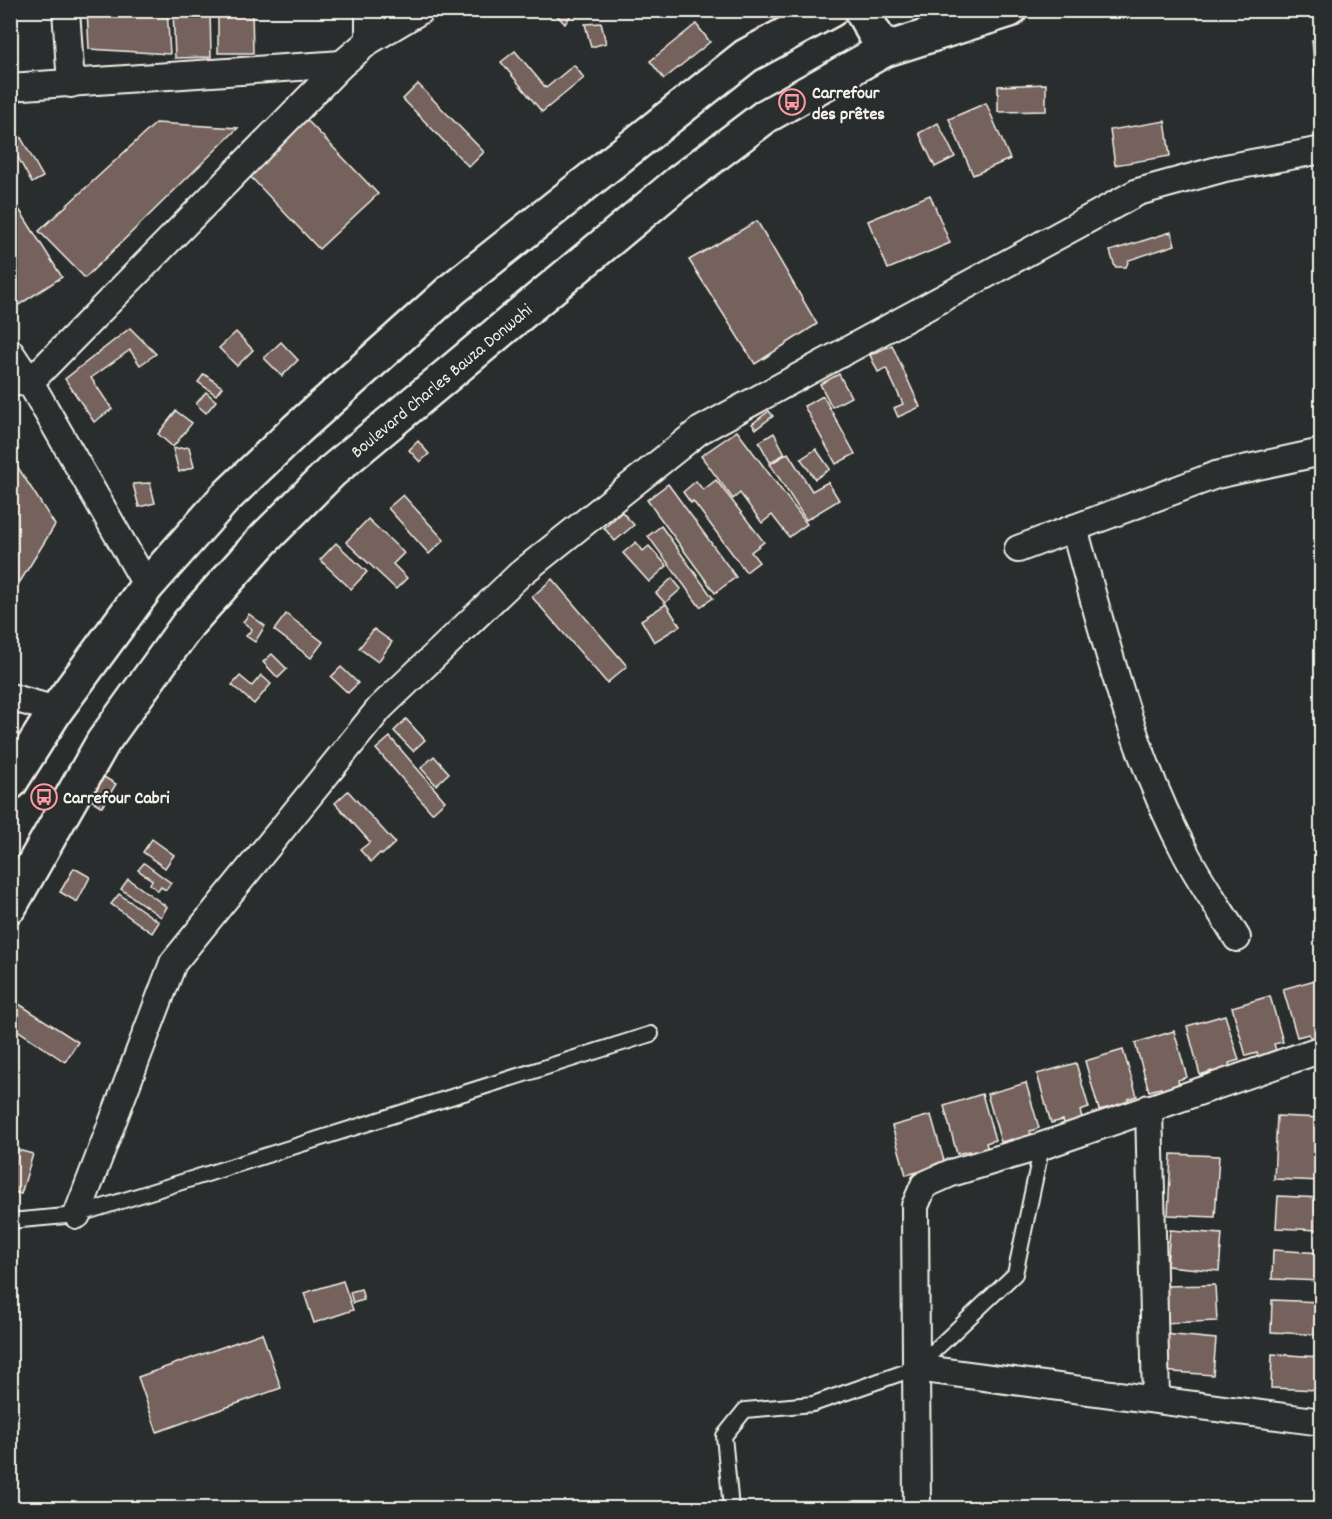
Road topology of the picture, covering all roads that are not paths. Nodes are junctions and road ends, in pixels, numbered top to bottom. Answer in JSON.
{"nodes":[{"id":1,"x":66,"y":10,"type":"edge"},
{"id":2,"x":369,"y":10,"type":"edge"},
{"id":3,"x":420,"y":10,"type":"edge"},
{"id":4,"x":786,"y":10,"type":"edge"},
{"id":5,"x":831,"y":10,"type":"edge"},
{"id":6,"x":861,"y":10,"type":"edge"},
{"id":7,"x":886,"y":10,"type":"edge"},
{"id":8,"x":1010,"y":10,"type":"edge"},
{"id":9,"x":369,"y":41,"type":"junction"},
{"id":10,"x":885,"y":50,"type":"junction"},
{"id":11,"x":746,"y":56,"type":"junction"},
{"id":12,"x":342,"y":64,"type":"junction"},
{"id":13,"x":71,"y":84,"type":"junction"},
{"id":14,"x":10,"y":87,"type":"edge"},
{"id":15,"x":1322,"y":150,"type":"edge"},
{"id":16,"x":10,"y":352,"type":"edge"},
{"id":17,"x":20,"y":382,"type":"edge"},
{"id":18,"x":1322,"y":452,"type":"edge"},
{"id":19,"x":1074,"y":528,"type":"junction"},
{"id":20,"x":1018,"y":549,"type":"dead end"},
{"id":21,"x":147,"y":586,"type":"junction"},
{"id":22,"x":10,"y":697,"type":"edge"},
{"id":23,"x":56,"y":710,"type":"junction"},
{"id":24,"x":10,"y":783,"type":"edge"},
{"id":25,"x":10,"y":906,"type":"edge"},
{"id":26,"x":1237,"y":938,"type":"dead end"},
{"id":27,"x":651,"y":1034,"type":"dead end"},
{"id":28,"x":1322,"y":1049,"type":"edge"},
{"id":29,"x":1149,"y":1108,"type":"junction"},
{"id":30,"x":1042,"y":1146,"type":"junction"},
{"id":31,"x":77,"y":1215,"type":"junction"},
{"id":32,"x":10,"y":1221,"type":"edge"},
{"id":33,"x":916,"y":1368,"type":"junction"},
{"id":34,"x":1156,"y":1399,"type":"junction"},
{"id":35,"x":1322,"y":1422,"type":"edge"},
{"id":36,"x":731,"y":1509,"type":"edge"},
{"id":37,"x":917,"y":1509,"type":"edge"}],
"edges":[{"from":1,"to":13,"type":"street"},
{"from":2,"to":9,"type":"street"},
{"from":3,"to":9,"type":"street"},
{"from":4,"to":11,"type":"main road"},
{"from":5,"to":11,"type":"main road"},
{"from":6,"to":10,"type":"main road"},
{"from":7,"to":10,"type":"main road"},
{"from":8,"to":10,"type":"main road","name":"Boulevard Charles Bauza Donwahi"},
{"from":9,"to":12,"type":"street"},
{"from":10,"to":25,"type":"main road","name":"Boulevard Charles Bauza Donwahi"},
{"from":11,"to":21,"type":"main road"},
{"from":12,"to":13,"type":"street"},
{"from":12,"to":17,"type":"street"},
{"from":13,"to":14,"type":"street"},
{"from":15,"to":31,"type":"street"},
{"from":16,"to":17,"type":"street"},
{"from":17,"to":21,"type":"street"},
{"from":18,"to":19,"type":"street"},
{"from":19,"to":20,"type":"street"},
{"from":19,"to":26,"type":"street"},
{"from":21,"to":23,"type":"main road"},
{"from":22,"to":23,"type":"street"},
{"from":23,"to":24,"type":"main road"},
{"from":27,"to":31,"type":"lane"},
{"from":28,"to":29,"type":"street"},
{"from":29,"to":30,"type":"street"},
{"from":29,"to":34,"type":"street"},
{"from":30,"to":33,"type":"lane"},
{"from":30,"to":33,"type":"street"},
{"from":31,"to":32,"type":"lane"},
{"from":33,"to":34,"type":"street"},
{"from":33,"to":36,"type":"lane"},
{"from":33,"to":37,"type":"street"},
{"from":34,"to":35,"type":"street"}]}
